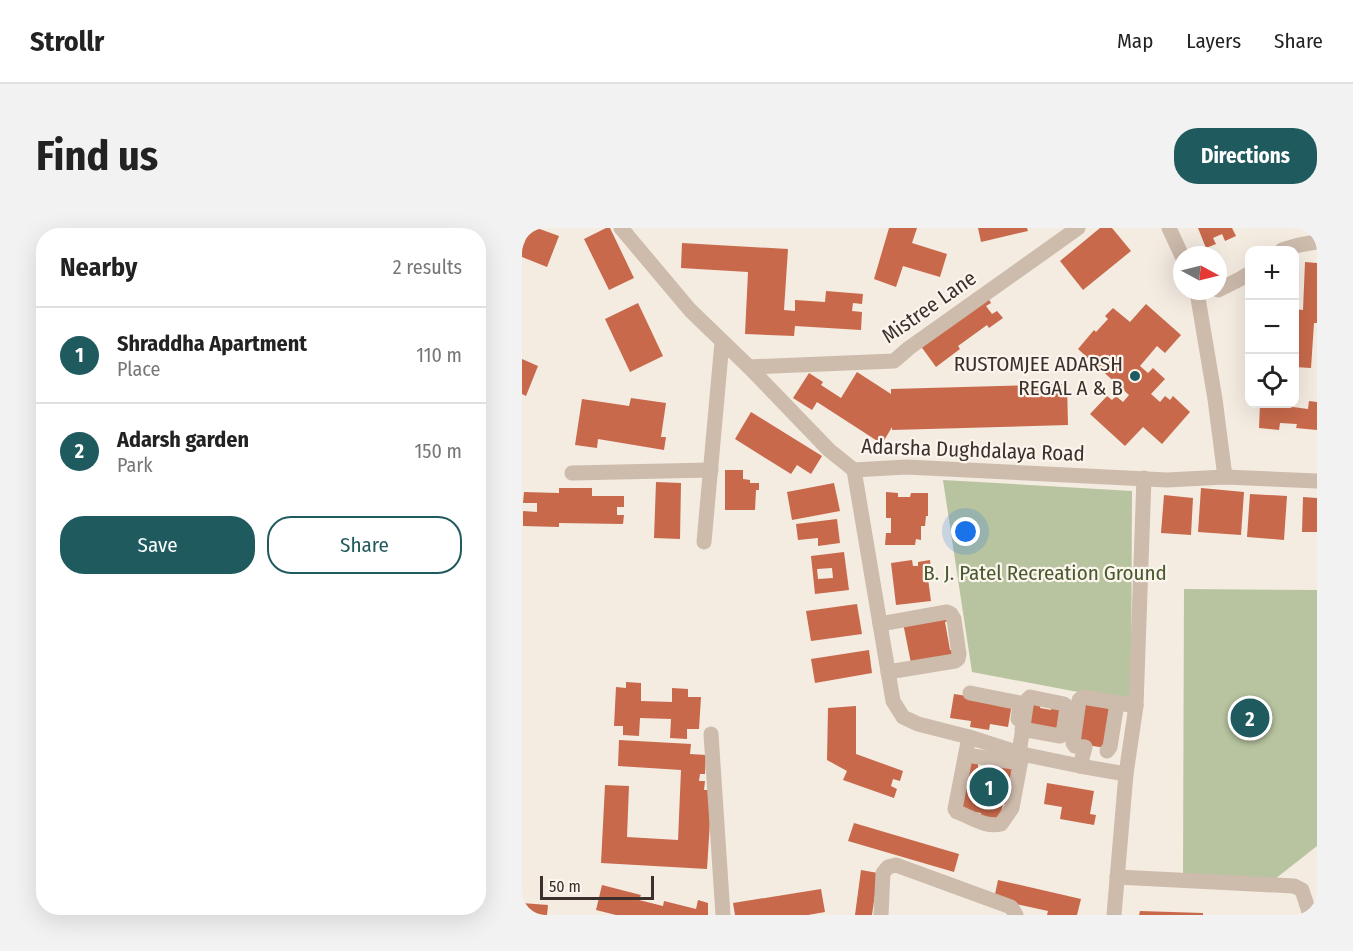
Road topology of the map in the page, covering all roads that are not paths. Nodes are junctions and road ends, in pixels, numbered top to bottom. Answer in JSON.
{"nodes":[{"id":1,"x":621,"y":228,"type":"edge"},
{"id":2,"x":1078,"y":228,"type":"edge"},
{"id":3,"x":1169,"y":228,"type":"edge"},
{"id":4,"x":1317,"y":242,"type":"edge"},
{"id":5,"x":1177,"y":246,"type":"edge"},
{"id":6,"x":1296,"y":246,"type":"edge"},
{"id":7,"x":1245,"y":276,"type":"edge"},
{"id":8,"x":1227,"y":286,"type":"edge"},
{"id":9,"x":1198,"y":300,"type":"edge"},
{"id":10,"x":722,"y":342,"type":"junction"},
{"id":11,"x":749,"y":367,"type":"junction"},
{"id":12,"x":711,"y":470,"type":"junction"},
{"id":13,"x":854,"y":470,"type":"junction"},
{"id":14,"x":572,"y":473,"type":"dead end"},
{"id":15,"x":1225,"y":477,"type":"junction"},
{"id":16,"x":1144,"y":478,"type":"junction"},
{"id":17,"x":1317,"y":481,"type":"edge"},
{"id":18,"x":704,"y":542,"type":"dead end"},
{"id":19,"x":880,"y":624,"type":"junction"},
{"id":20,"x":888,"y":672,"type":"junction"},
{"id":21,"x":970,"y":693,"type":"dead end"},
{"id":22,"x":1117,"y":703,"type":"junction"},
{"id":23,"x":1136,"y":706,"type":"junction"},
{"id":24,"x":1022,"y":729,"type":"junction"},
{"id":25,"x":711,"y":734,"type":"dead end"},
{"id":26,"x":1057,"y":736,"type":"junction"},
{"id":27,"x":969,"y":737,"type":"junction"},
{"id":28,"x":1107,"y":751,"type":"dead end"},
{"id":29,"x":966,"y":755,"type":"junction"},
{"id":30,"x":1019,"y":756,"type":"junction"},
{"id":31,"x":1053,"y":761,"type":"junction"},
{"id":32,"x":1080,"y":766,"type":"junction"},
{"id":33,"x":1126,"y":774,"type":"junction"},
{"id":34,"x":1117,"y":877,"type":"junction"},
{"id":35,"x":723,"y":915,"type":"edge"},
{"id":36,"x":881,"y":915,"type":"edge"},
{"id":37,"x":1016,"y":915,"type":"edge"},
{"id":38,"x":1114,"y":915,"type":"edge"},
{"id":39,"x":1310,"y":915,"type":"edge"}],
"edges":[{"from":1,"to":10,"type":"street","name":"Adarsha Dughdalaya Road"},
{"from":2,"to":11,"type":"street","name":"Mistree Lane"},
{"from":3,"to":5,"type":"street"},
{"from":4,"to":6,"type":"street"},
{"from":7,"to":8,"type":"street"},
{"from":9,"to":15,"type":"street"},
{"from":10,"to":11,"type":"street","name":"Adarsha Dughdalaya Road"},
{"from":10,"to":12,"type":"street"},
{"from":11,"to":13,"type":"street","name":"Adarsha Dughdalaya Road"},
{"from":12,"to":14,"type":"street"},
{"from":12,"to":18,"type":"street"},
{"from":13,"to":16,"type":"street","name":"Adarsha Dughdalaya Road"},
{"from":13,"to":19,"type":"street"},
{"from":15,"to":16,"type":"street","name":"Adarsha Dughdalaya Road"},
{"from":15,"to":17,"type":"street","name":"Adarsha Dughdalaya Road"},
{"from":16,"to":23,"type":"street"},
{"from":19,"to":20,"type":"street"},
{"from":19,"to":20,"type":"street"},
{"from":20,"to":27,"type":"street"},
{"from":21,"to":30,"type":"street"},
{"from":22,"to":23,"type":"street"},
{"from":22,"to":28,"type":"street"},
{"from":22,"to":32,"type":"street"},
{"from":23,"to":33,"type":"street"},
{"from":24,"to":26,"type":"street"},
{"from":24,"to":26,"type":"street"},
{"from":24,"to":30,"type":"street"},
{"from":25,"to":35,"type":"street"},
{"from":26,"to":31,"type":"street"},
{"from":27,"to":29,"type":"street"},
{"from":27,"to":30,"type":"street"},
{"from":29,"to":30,"type":"street"},
{"from":29,"to":30,"type":"street"},
{"from":30,"to":31,"type":"street"},
{"from":31,"to":32,"type":"street"},
{"from":32,"to":33,"type":"street"},
{"from":33,"to":34,"type":"street"},
{"from":34,"to":38,"type":"street"},
{"from":34,"to":39,"type":"street"},
{"from":36,"to":37,"type":"street"}]}
